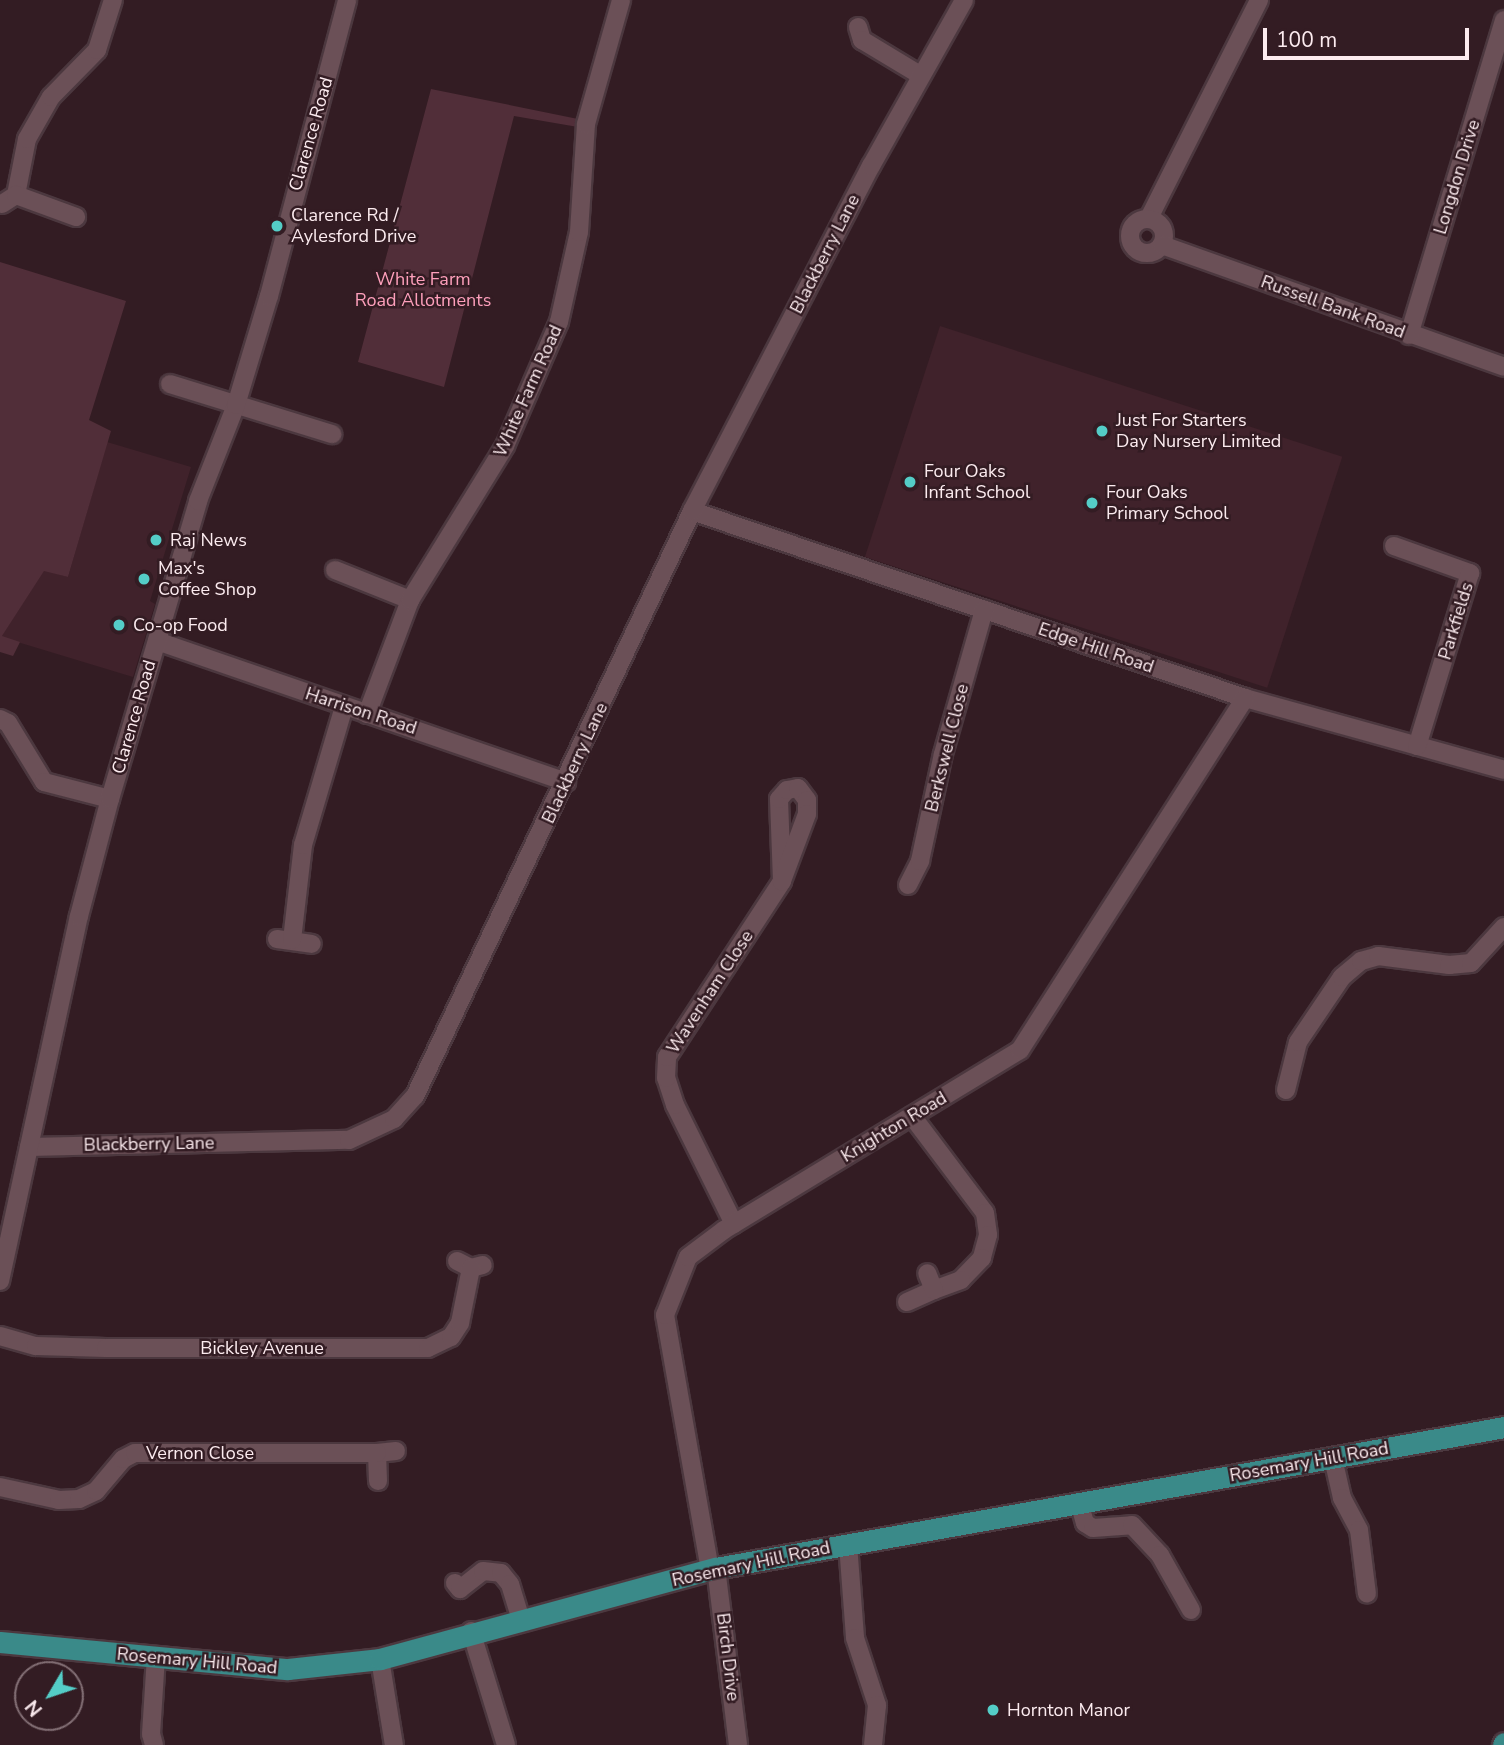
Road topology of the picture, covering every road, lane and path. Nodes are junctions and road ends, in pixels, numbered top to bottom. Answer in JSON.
{"nodes":[{"id":1,"x":113,"y":0,"type":"edge"},
{"id":2,"x":347,"y":0,"type":"edge"},
{"id":3,"x":621,"y":0,"type":"edge"},
{"id":4,"x":964,"y":0,"type":"edge"},
{"id":5,"x":1259,"y":0,"type":"edge"},
{"id":6,"x":1504,"y":20,"type":"edge"},
{"id":7,"x":858,"y":27,"type":"dead end"},
{"id":8,"x":920,"y":75,"type":"junction"},
{"id":9,"x":76,"y":217,"type":"dead end"},
{"id":10,"x":1149,"y":218,"type":"junction"},
{"id":11,"x":1162,"y":245,"type":"junction"},
{"id":12,"x":1409,"y":335,"type":"junction"},
{"id":13,"x":1504,"y":367,"type":"edge"},
{"id":14,"x":170,"y":384,"type":"dead end"},
{"id":15,"x":236,"y":405,"type":"junction"},
{"id":16,"x":332,"y":434,"type":"dead end"},
{"id":17,"x":692,"y":511,"type":"junction"},
{"id":18,"x":1394,"y":546,"type":"dead end"},
{"id":19,"x":335,"y":570,"type":"dead end"},
{"id":20,"x":410,"y":600,"type":"junction"},
{"id":21,"x":984,"y":610,"type":"junction"},
{"id":22,"x":157,"y":641,"type":"junction"},
{"id":23,"x":1244,"y":698,"type":"junction"},
{"id":24,"x":344,"y":707,"type":"junction"},
{"id":25,"x":368,"y":714,"type":"junction"},
{"id":26,"x":0,"y":719,"type":"edge"},
{"id":27,"x":1417,"y":746,"type":"junction"},
{"id":28,"x":1504,"y":770,"type":"edge"},
{"id":29,"x":566,"y":782,"type":"junction"},
{"id":30,"x":110,"y":799,"type":"junction"},
{"id":31,"x":782,"y":881,"type":"dead end"},
{"id":32,"x":908,"y":885,"type":"dead end"},
{"id":33,"x":1504,"y":928,"type":"edge"},
{"id":34,"x":312,"y":944,"type":"dead end"},
{"id":35,"x":1286,"y":1090,"type":"dead end"},
{"id":36,"x":912,"y":1116,"type":"junction"},
{"id":37,"x":29,"y":1147,"type":"junction"},
{"id":38,"x":734,"y":1224,"type":"junction"},
{"id":39,"x":471,"y":1264,"type":"dead end"},
{"id":40,"x":927,"y":1273,"type":"dead end"},
{"id":41,"x":0,"y":1281,"type":"edge"},
{"id":42,"x":934,"y":1290,"type":"junction"},
{"id":43,"x":907,"y":1302,"type":"dead end"},
{"id":44,"x":0,"y":1336,"type":"edge"},
{"id":45,"x":1504,"y":1427,"type":"edge"},
{"id":46,"x":396,"y":1451,"type":"dead end"},
{"id":47,"x":377,"y":1453,"type":"junction"},
{"id":48,"x":1333,"y":1458,"type":"junction"},
{"id":49,"x":378,"y":1481,"type":"dead end"},
{"id":50,"x":0,"y":1487,"type":"edge"},
{"id":51,"x":1079,"y":1502,"type":"junction"},
{"id":52,"x":848,"y":1544,"type":"junction"},
{"id":53,"x":713,"y":1569,"type":"junction"},
{"id":54,"x":455,"y":1583,"type":"dead end"},
{"id":55,"x":1367,"y":1594,"type":"dead end"},
{"id":56,"x":1191,"y":1610,"type":"dead end"},
{"id":57,"x":521,"y":1620,"type":"junction"},
{"id":58,"x":471,"y":1631,"type":"junction"},
{"id":59,"x":0,"y":1642,"type":"edge"},
{"id":60,"x":156,"y":1657,"type":"junction"},
{"id":61,"x":380,"y":1659,"type":"junction"},
{"id":62,"x":154,"y":1745,"type":"edge"},
{"id":63,"x":394,"y":1745,"type":"edge"},
{"id":64,"x":506,"y":1745,"type":"edge"},
{"id":65,"x":738,"y":1745,"type":"edge"},
{"id":66,"x":873,"y":1745,"type":"edge"}],
"edges":[{"from":1,"to":9,"type":"street"},
{"from":2,"to":15,"type":"street","name":"Clarence Road"},
{"from":3,"to":20,"type":"street","name":"White Farm Road"},
{"from":4,"to":8,"type":"street","name":"Blackberry Lane"},
{"from":5,"to":10,"type":"street","name":"Russell Bank Road"},
{"from":6,"to":12,"type":"street","name":"Longdon Drive"},
{"from":7,"to":8,"type":"street"},
{"from":8,"to":17,"type":"street","name":"Blackberry Lane"},
{"from":10,"to":11,"type":"street"},
{"from":10,"to":11,"type":"street","name":"Russell Bank Road"},
{"from":11,"to":12,"type":"street","name":"Russell Bank Road"},
{"from":12,"to":13,"type":"street","name":"Russell Bank Road"},
{"from":14,"to":15,"type":"street"},
{"from":15,"to":16,"type":"street"},
{"from":15,"to":22,"type":"street","name":"Clarence Road"},
{"from":17,"to":21,"type":"street","name":"Edge Hill Road"},
{"from":17,"to":29,"type":"street","name":"Blackberry Lane"},
{"from":18,"to":27,"type":"street","name":"Parkfields"},
{"from":19,"to":20,"type":"street"},
{"from":20,"to":25,"type":"street","name":"White Farm Road"},
{"from":21,"to":23,"type":"street","name":"Edge Hill Road"},
{"from":21,"to":32,"type":"street","name":"Berkswell Close"},
{"from":22,"to":24,"type":"street","name":"Harrison Road"},
{"from":22,"to":30,"type":"street","name":"Clarence Road"},
{"from":23,"to":27,"type":"street","name":"Edge Hill Road"},
{"from":23,"to":36,"type":"street","name":"Knighton Road"},
{"from":24,"to":25,"type":"street","name":"Harrison Road"},
{"from":24,"to":34,"type":"street"},
{"from":25,"to":29,"type":"street","name":"Harrison Road"},
{"from":26,"to":30,"type":"street"},
{"from":27,"to":28,"type":"street","name":"Edge Hill Road"},
{"from":29,"to":37,"type":"street","name":"Blackberry Lane"},
{"from":30,"to":37,"type":"street","name":"Clarence Road"},
{"from":31,"to":38,"type":"street","name":"Wavenham Close"},
{"from":33,"to":35,"type":"street"},
{"from":36,"to":38,"type":"street","name":"Knighton Road"},
{"from":36,"to":42,"type":"street"},
{"from":37,"to":41,"type":"street","name":"Clarence Road"},
{"from":38,"to":53,"type":"street","name":"Knighton Road"},
{"from":39,"to":44,"type":"street","name":"Bickley Avenue"},
{"from":40,"to":42,"type":"street"},
{"from":42,"to":43,"type":"street"},
{"from":45,"to":48,"type":"main road","name":"Rosemary Hill Road"},
{"from":46,"to":47,"type":"street","name":"Vernon Close"},
{"from":47,"to":49,"type":"street"},
{"from":47,"to":50,"type":"street","name":"Vernon Close"},
{"from":48,"to":51,"type":"main road","name":"Rosemary Hill Road"},
{"from":48,"to":55,"type":"street"},
{"from":51,"to":52,"type":"main road","name":"Rosemary Hill Road"},
{"from":51,"to":56,"type":"street"},
{"from":52,"to":53,"type":"main road","name":"Rosemary Hill Road"},
{"from":52,"to":66,"type":"street"},
{"from":53,"to":57,"type":"main road","name":"Rosemary Hill Road"},
{"from":53,"to":65,"type":"street","name":"Birch Drive"},
{"from":54,"to":57,"type":"street"},
{"from":57,"to":58,"type":"main road","name":"Rosemary Hill Road"},
{"from":58,"to":61,"type":"main road","name":"Rosemary Hill Road"},
{"from":58,"to":64,"type":"street"},
{"from":59,"to":60,"type":"main road","name":"Rosemary Hill Road"},
{"from":60,"to":61,"type":"main road","name":"Rosemary Hill Road"},
{"from":60,"to":62,"type":"street"},
{"from":61,"to":63,"type":"street"}]}
